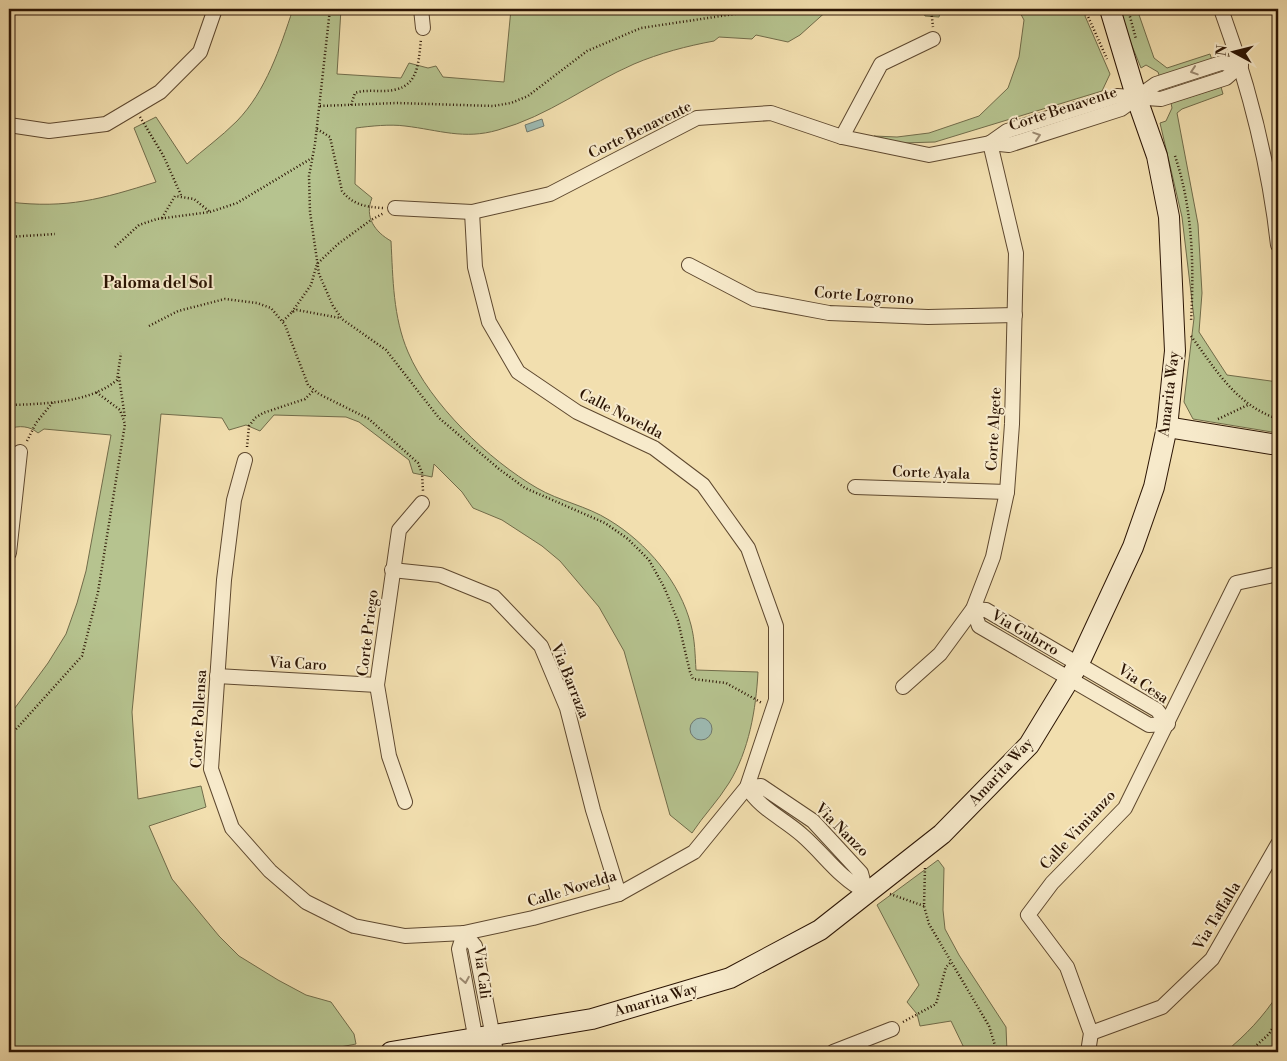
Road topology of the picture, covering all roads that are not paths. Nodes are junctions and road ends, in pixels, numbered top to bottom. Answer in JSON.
{"nodes":[{"id":1,"x":215,"y":9,"type":"edge"},
{"id":2,"x":421,"y":9,"type":"edge"},
{"id":3,"x":1110,"y":9,"type":"edge"},
{"id":4,"x":1221,"y":9,"type":"edge"},
{"id":5,"x":423,"y":28,"type":"road end"},
{"id":6,"x":933,"y":39,"type":"road end"},
{"id":7,"x":1241,"y":65,"type":"junction"},
{"id":8,"x":1137,"y":99,"type":"junction"},
{"id":9,"x":9,"y":125,"type":"edge"},
{"id":10,"x":842,"y":137,"type":"junction"},
{"id":11,"x":990,"y":143,"type":"junction"},
{"id":12,"x":395,"y":208,"type":"road end"},
{"id":13,"x":472,"y":212,"type":"junction"},
{"id":14,"x":1278,"y":245,"type":"edge"},
{"id":15,"x":689,"y":265,"type":"dead end"},
{"id":16,"x":1015,"y":315,"type":"junction"},
{"id":17,"x":1167,"y":427,"type":"junction"},
{"id":18,"x":1278,"y":445,"type":"edge"},
{"id":19,"x":20,"y":452,"type":"road end"},
{"id":20,"x":246,"y":460,"type":"road end"},
{"id":21,"x":855,"y":487,"type":"dead end"},
{"id":22,"x":1006,"y":492,"type":"junction"},
{"id":23,"x":422,"y":503,"type":"road end"},
{"id":24,"x":10,"y":548,"type":"edge"},
{"id":25,"x":392,"y":570,"type":"junction"},
{"id":26,"x":1278,"y":574,"type":"edge"},
{"id":27,"x":973,"y":609,"type":"junction"},
{"id":28,"x":1075,"y":670,"type":"junction"},
{"id":29,"x":217,"y":676,"type":"junction"},
{"id":30,"x":377,"y":685,"type":"junction"},
{"id":31,"x":903,"y":687,"type":"dead end"},
{"id":32,"x":1168,"y":724,"type":"junction"},
{"id":33,"x":746,"y":787,"type":"junction"},
{"id":34,"x":405,"y":802,"type":"dead end"},
{"id":35,"x":1278,"y":844,"type":"edge"},
{"id":36,"x":866,"y":892,"type":"junction"},
{"id":37,"x":619,"y":894,"type":"junction"},
{"id":38,"x":464,"y":933,"type":"junction"},
{"id":39,"x":892,"y":1029,"type":"road end"},
{"id":40,"x":1091,"y":1033,"type":"junction"},
{"id":41,"x":486,"y":1044,"type":"edge"},
{"id":42,"x":391,"y":1052,"type":"edge"},
{"id":43,"x":833,"y":1052,"type":"edge"},
{"id":44,"x":1088,"y":1052,"type":"edge"}],
"edges":[{"from":1,"to":9,"type":"street"},
{"from":2,"to":5,"type":"street"},
{"from":3,"to":8,"type":"street","name":"Amarita Way"},
{"from":4,"to":7,"type":"street"},
{"from":6,"to":10,"type":"street"},
{"from":7,"to":8,"type":"street","name":"Corte Benavente"},
{"from":7,"to":14,"type":"street"},
{"from":8,"to":11,"type":"street","name":"Corte Benavente"},
{"from":8,"to":17,"type":"street","name":"Amarita Way"},
{"from":10,"to":11,"type":"street","name":"Corte Benavente"},
{"from":10,"to":13,"type":"street","name":"Corte Benavente"},
{"from":11,"to":16,"type":"street","name":"Corte Algete"},
{"from":12,"to":13,"type":"street","name":"Corte Benavente"},
{"from":13,"to":33,"type":"street","name":"Calle Novelda"},
{"from":15,"to":16,"type":"street","name":"Corte Logrono"},
{"from":16,"to":22,"type":"street","name":"Corte Algete"},
{"from":17,"to":18,"type":"street"},
{"from":17,"to":28,"type":"street","name":"Amarita Way"},
{"from":19,"to":24,"type":"street"},
{"from":20,"to":29,"type":"street","name":"Corte Pollensa"},
{"from":21,"to":22,"type":"street","name":"Corte Ayala"},
{"from":22,"to":27,"type":"street","name":"Corte Algete"},
{"from":23,"to":25,"type":"street","name":"Corte Priego"},
{"from":25,"to":30,"type":"street","name":"Corte Priego"},
{"from":25,"to":37,"type":"street","name":"Via Barraza"},
{"from":26,"to":32,"type":"street","name":"Calle Vimianzo"},
{"from":27,"to":28,"type":"street","name":"Via Gubrro"},
{"from":27,"to":31,"type":"street","name":"Corte Algete"},
{"from":28,"to":32,"type":"street","name":"Via Cesa"},
{"from":28,"to":36,"type":"street","name":"Amarita Way"},
{"from":29,"to":30,"type":"street","name":"Via Caro"},
{"from":29,"to":38,"type":"street","name":"Corte Pollensa"},
{"from":30,"to":34,"type":"street","name":"Corte Priego"},
{"from":32,"to":40,"type":"street","name":"Calle Vimianzo"},
{"from":33,"to":36,"type":"street","name":"Via Nanzo"},
{"from":33,"to":37,"type":"street","name":"Calle Novelda"},
{"from":35,"to":40,"type":"street","name":"Via Taffalla"},
{"from":36,"to":41,"type":"street","name":"Amarita Way"},
{"from":37,"to":38,"type":"street","name":"Calle Novelda"},
{"from":38,"to":41,"type":"street","name":"Via Cali"},
{"from":39,"to":43,"type":"street"},
{"from":40,"to":44,"type":"street","name":"Calle Vimianzo"},
{"from":41,"to":42,"type":"street","name":"Amarita Way"}]}
